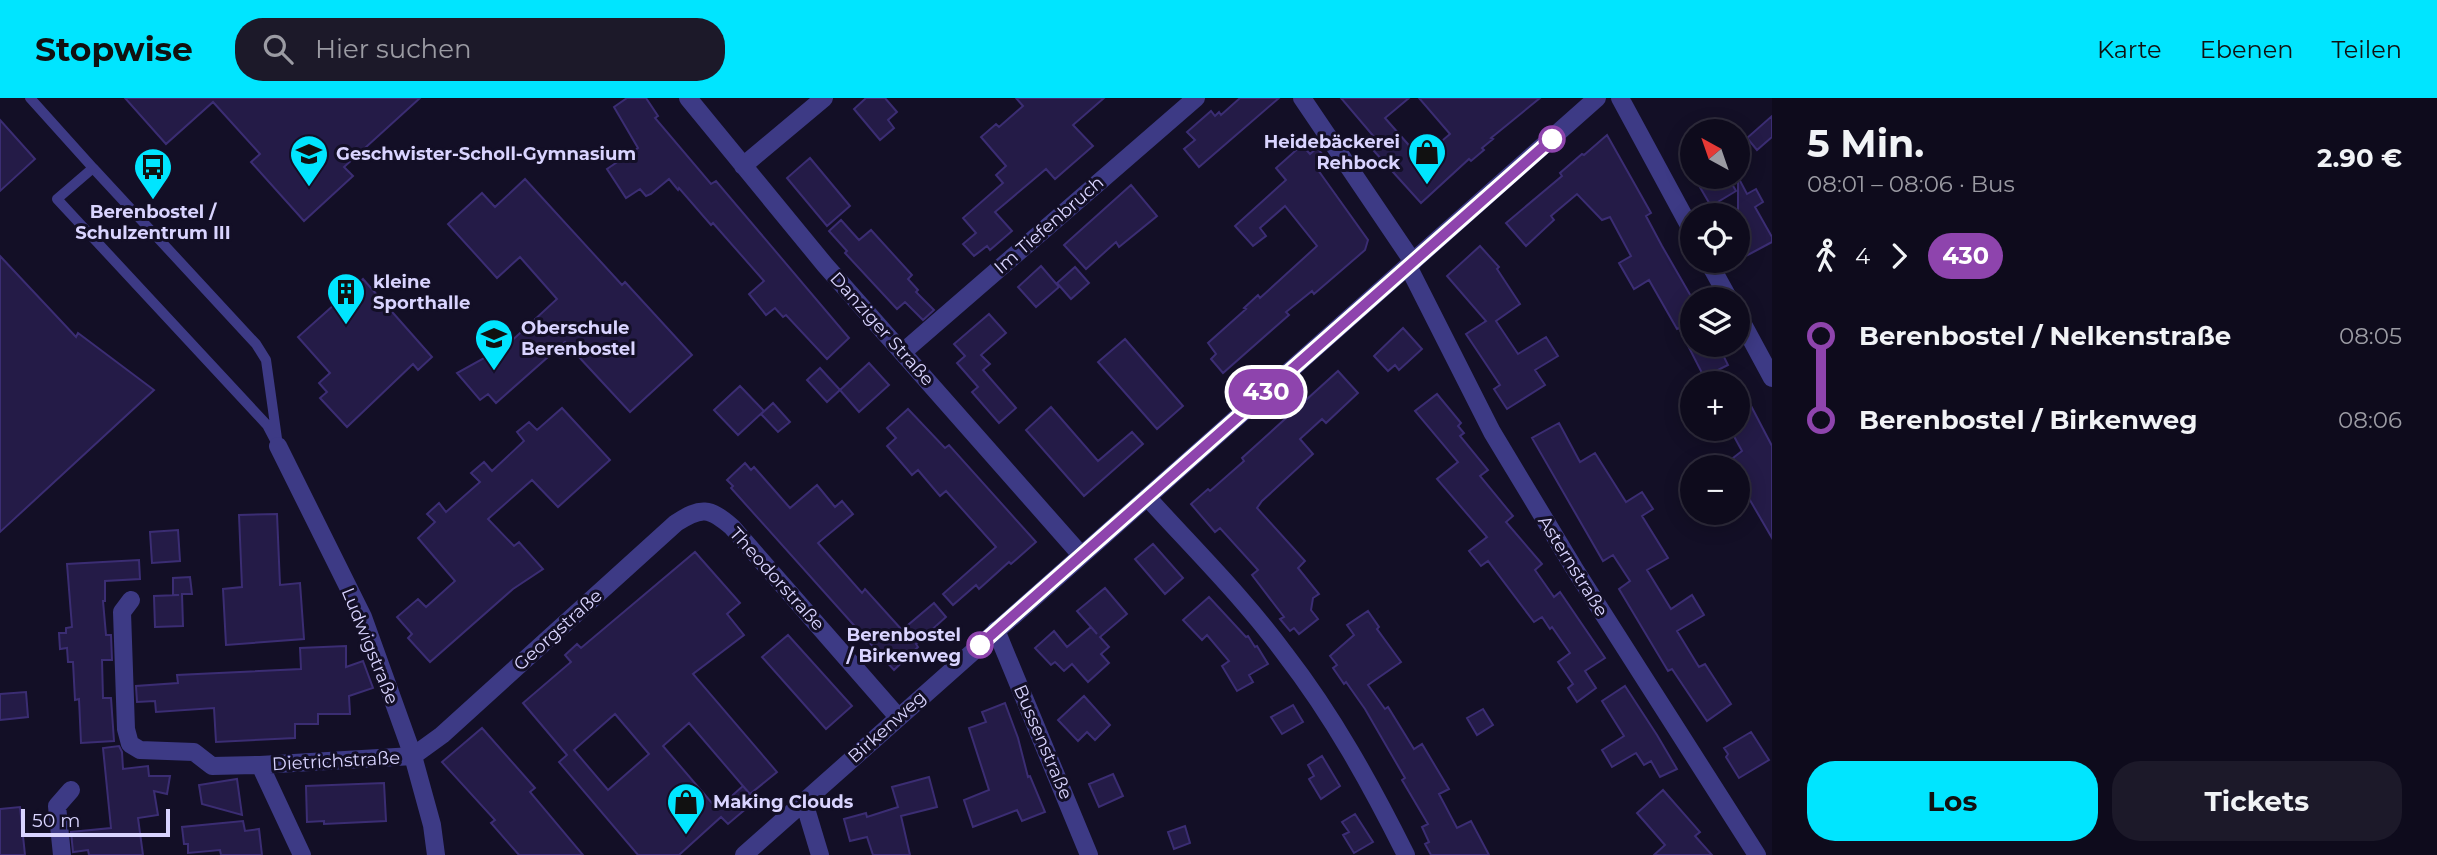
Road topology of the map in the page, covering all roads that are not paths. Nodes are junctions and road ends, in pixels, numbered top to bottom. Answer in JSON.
{"nodes":[{"id":1,"x":30,"y":98,"type":"edge"},
{"id":2,"x":688,"y":98,"type":"edge"},
{"id":3,"x":824,"y":98,"type":"edge"},
{"id":4,"x":1196,"y":98,"type":"edge"},
{"id":5,"x":1302,"y":98,"type":"edge"},
{"id":6,"x":1597,"y":98,"type":"edge"},
{"id":7,"x":1620,"y":98,"type":"edge"},
{"id":8,"x":743,"y":166,"type":"junction"},
{"id":9,"x":93,"y":168,"type":"junction"},
{"id":10,"x":1680,"y":210,"type":"edge"},
{"id":11,"x":1411,"y":264,"type":"junction"},
{"id":12,"x":1750,"y":337,"type":"edge"},
{"id":13,"x":903,"y":352,"type":"junction"},
{"id":14,"x":1772,"y":378,"type":"edge"},
{"id":15,"x":278,"y":446,"type":"junction"},
{"id":16,"x":1147,"y":498,"type":"junction"},
{"id":17,"x":706,"y":510,"type":"joint"},
{"id":18,"x":1081,"y":555,"type":"junction"},
{"id":19,"x":131,"y":600,"type":"dead end"},
{"id":20,"x":996,"y":631,"type":"junction"},
{"id":21,"x":898,"y":717,"type":"junction"},
{"id":22,"x":413,"y":756,"type":"junction"},
{"id":23,"x":260,"y":765,"type":"junction"},
{"id":24,"x":71,"y":790,"type":"dead end"},
{"id":25,"x":804,"y":802,"type":"junction"},
{"id":26,"x":62,"y":855,"type":"edge"},
{"id":27,"x":302,"y":855,"type":"edge"},
{"id":28,"x":436,"y":855,"type":"edge"},
{"id":29,"x":744,"y":855,"type":"edge"},
{"id":30,"x":820,"y":855,"type":"edge"},
{"id":31,"x":1089,"y":855,"type":"edge"},
{"id":32,"x":1406,"y":855,"type":"edge"},
{"id":33,"x":1757,"y":855,"type":"edge"}],
"edges":[{"from":1,"to":9,"type":"lane","name":"Ludwigstraße"},
{"from":2,"to":8,"type":"street","name":"Danziger Straße"},
{"from":3,"to":8,"type":"street"},
{"from":4,"to":13,"type":"street","name":"Im Tiefenbruch"},
{"from":5,"to":11,"type":"street","name":"Asternstraße"},
{"from":6,"to":11,"type":"street","name":"Birkenweg"},
{"from":7,"to":10,"type":"street"},
{"from":8,"to":13,"type":"street","name":"Danziger Straße"},
{"from":9,"to":15,"type":"lane","name":"Ludwigstraße"},
{"from":9,"to":15,"type":"lane","name":"Ludwigstraße"},
{"from":11,"to":16,"type":"street","name":"Birkenweg"},
{"from":11,"to":33,"type":"street","name":"Asternstraße"},
{"from":12,"to":14,"type":"street"},
{"from":13,"to":18,"type":"street","name":"Danziger Straße"},
{"from":15,"to":22,"type":"street","name":"Ludwigstraße"},
{"from":16,"to":18,"type":"street","name":"Birkenweg"},
{"from":16,"to":32,"type":"street"},
{"from":17,"to":21,"type":"street","name":"Theodorstraße"},
{"from":17,"to":22,"type":"street","name":"Georgstraße"},
{"from":18,"to":20,"type":"street","name":"Birkenweg"},
{"from":19,"to":23,"type":"street","name":"Dietrichstraße"},
{"from":20,"to":21,"type":"street","name":"Birkenweg"},
{"from":20,"to":31,"type":"street","name":"Bussenstraße"},
{"from":21,"to":25,"type":"street","name":"Birkenweg"},
{"from":22,"to":23,"type":"street","name":"Dietrichstraße"},
{"from":22,"to":28,"type":"street","name":"Ludwigstraße"},
{"from":23,"to":27,"type":"street","name":"Dietrichstraße"},
{"from":24,"to":26,"type":"street"},
{"from":25,"to":29,"type":"street","name":"Birkenweg"},
{"from":25,"to":30,"type":"street"}]}
